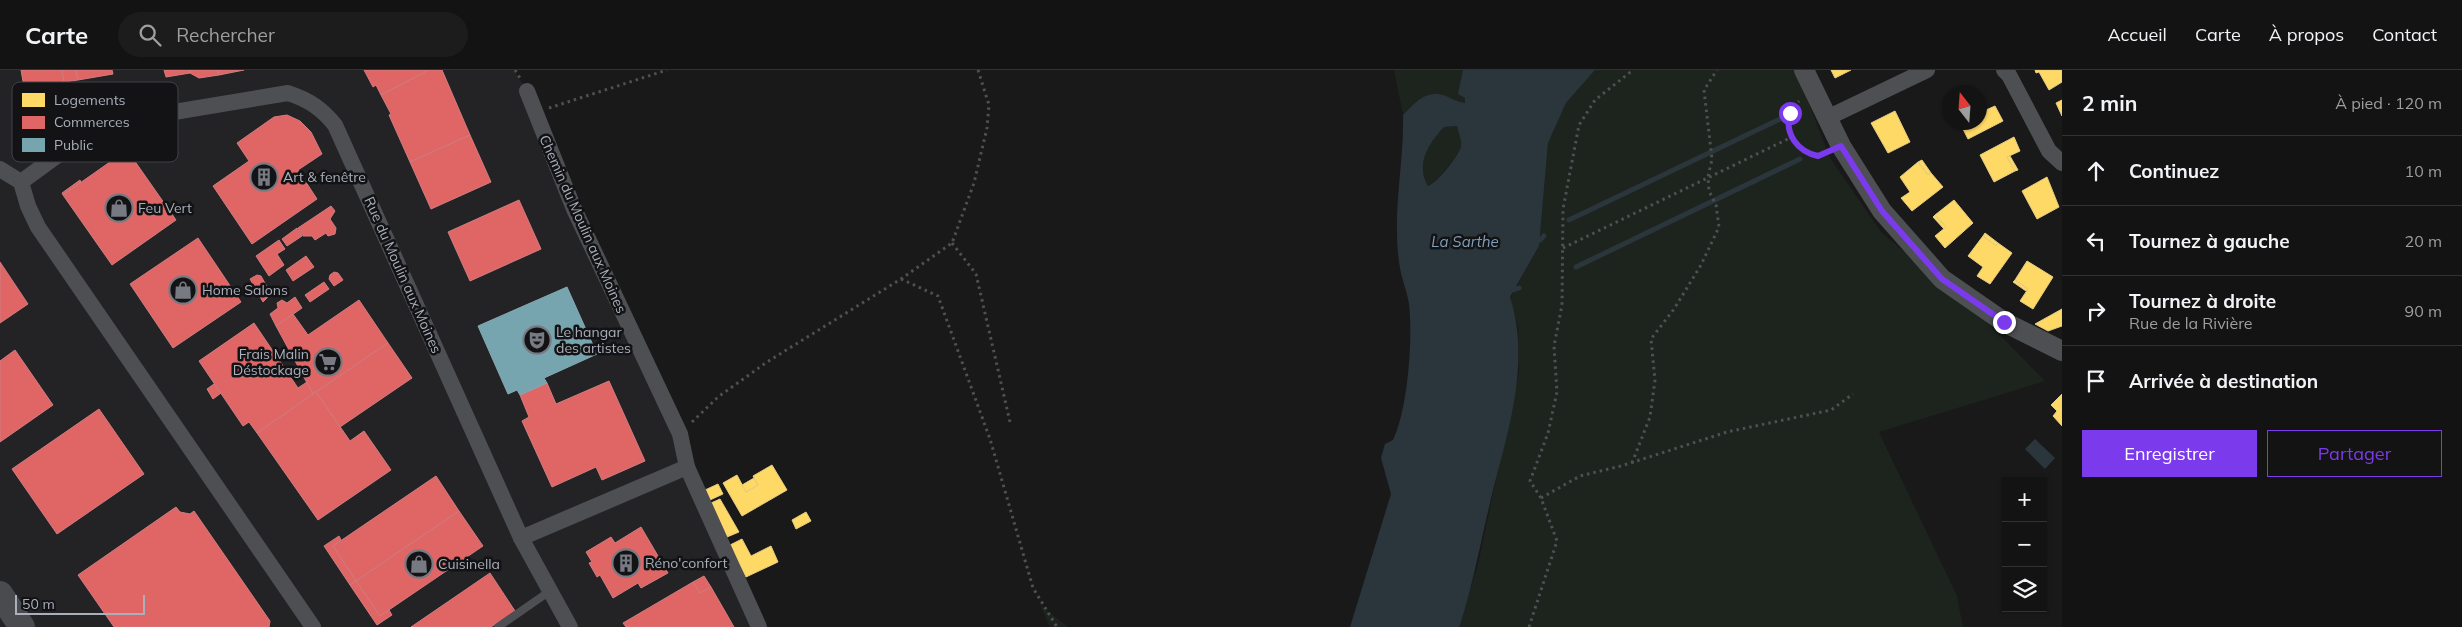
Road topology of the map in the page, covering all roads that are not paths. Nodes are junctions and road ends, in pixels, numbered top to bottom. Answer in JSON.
{"nodes":[{"id":1,"x":1804,"y":70,"type":"edge"},
{"id":2,"x":1927,"y":70,"type":"edge"},
{"id":3,"x":2004,"y":70,"type":"edge"},
{"id":4,"x":527,"y":92,"type":"dead end"},
{"id":5,"x":178,"y":111,"type":"edge"},
{"id":6,"x":1827,"y":118,"type":"junction"},
{"id":7,"x":49,"y":162,"type":"edge"},
{"id":8,"x":2062,"y":163,"type":"edge"},
{"id":9,"x":0,"y":169,"type":"edge"},
{"id":10,"x":22,"y":182,"type":"junction"},
{"id":11,"x":2062,"y":351,"type":"edge"},
{"id":12,"x":687,"y":467,"type":"junction"},
{"id":13,"x":521,"y":538,"type":"junction"},
{"id":14,"x":550,"y":592,"type":"junction"},
{"id":15,"x":0,"y":594,"type":"edge"},
{"id":16,"x":22,"y":627,"type":"edge"},
{"id":17,"x":313,"y":627,"type":"edge"},
{"id":18,"x":498,"y":627,"type":"edge"},
{"id":19,"x":570,"y":627,"type":"edge"},
{"id":20,"x":759,"y":627,"type":"edge"}],
"edges":[{"from":1,"to":6,"type":"street"},
{"from":2,"to":6,"type":"street"},
{"from":3,"to":8,"type":"street"},
{"from":4,"to":12,"type":"street","name":"Chemin du Moulin aux Moines"},
{"from":5,"to":13,"type":"street","name":"Rue du Moulin aux Moines"},
{"from":6,"to":11,"type":"street"},
{"from":7,"to":10,"type":"street","name":"Rue du Moulin aux Moines"},
{"from":9,"to":10,"type":"street"},
{"from":10,"to":17,"type":"street"},
{"from":12,"to":13,"type":"street"},
{"from":12,"to":20,"type":"street","name":"Chemin du Moulin aux Moines"},
{"from":13,"to":14,"type":"street","name":"Rue du Moulin aux Moines"},
{"from":14,"to":18,"type":"lane"},
{"from":14,"to":19,"type":"street","name":"Rue du Moulin aux Moines"},
{"from":15,"to":16,"type":"highway"}]}
